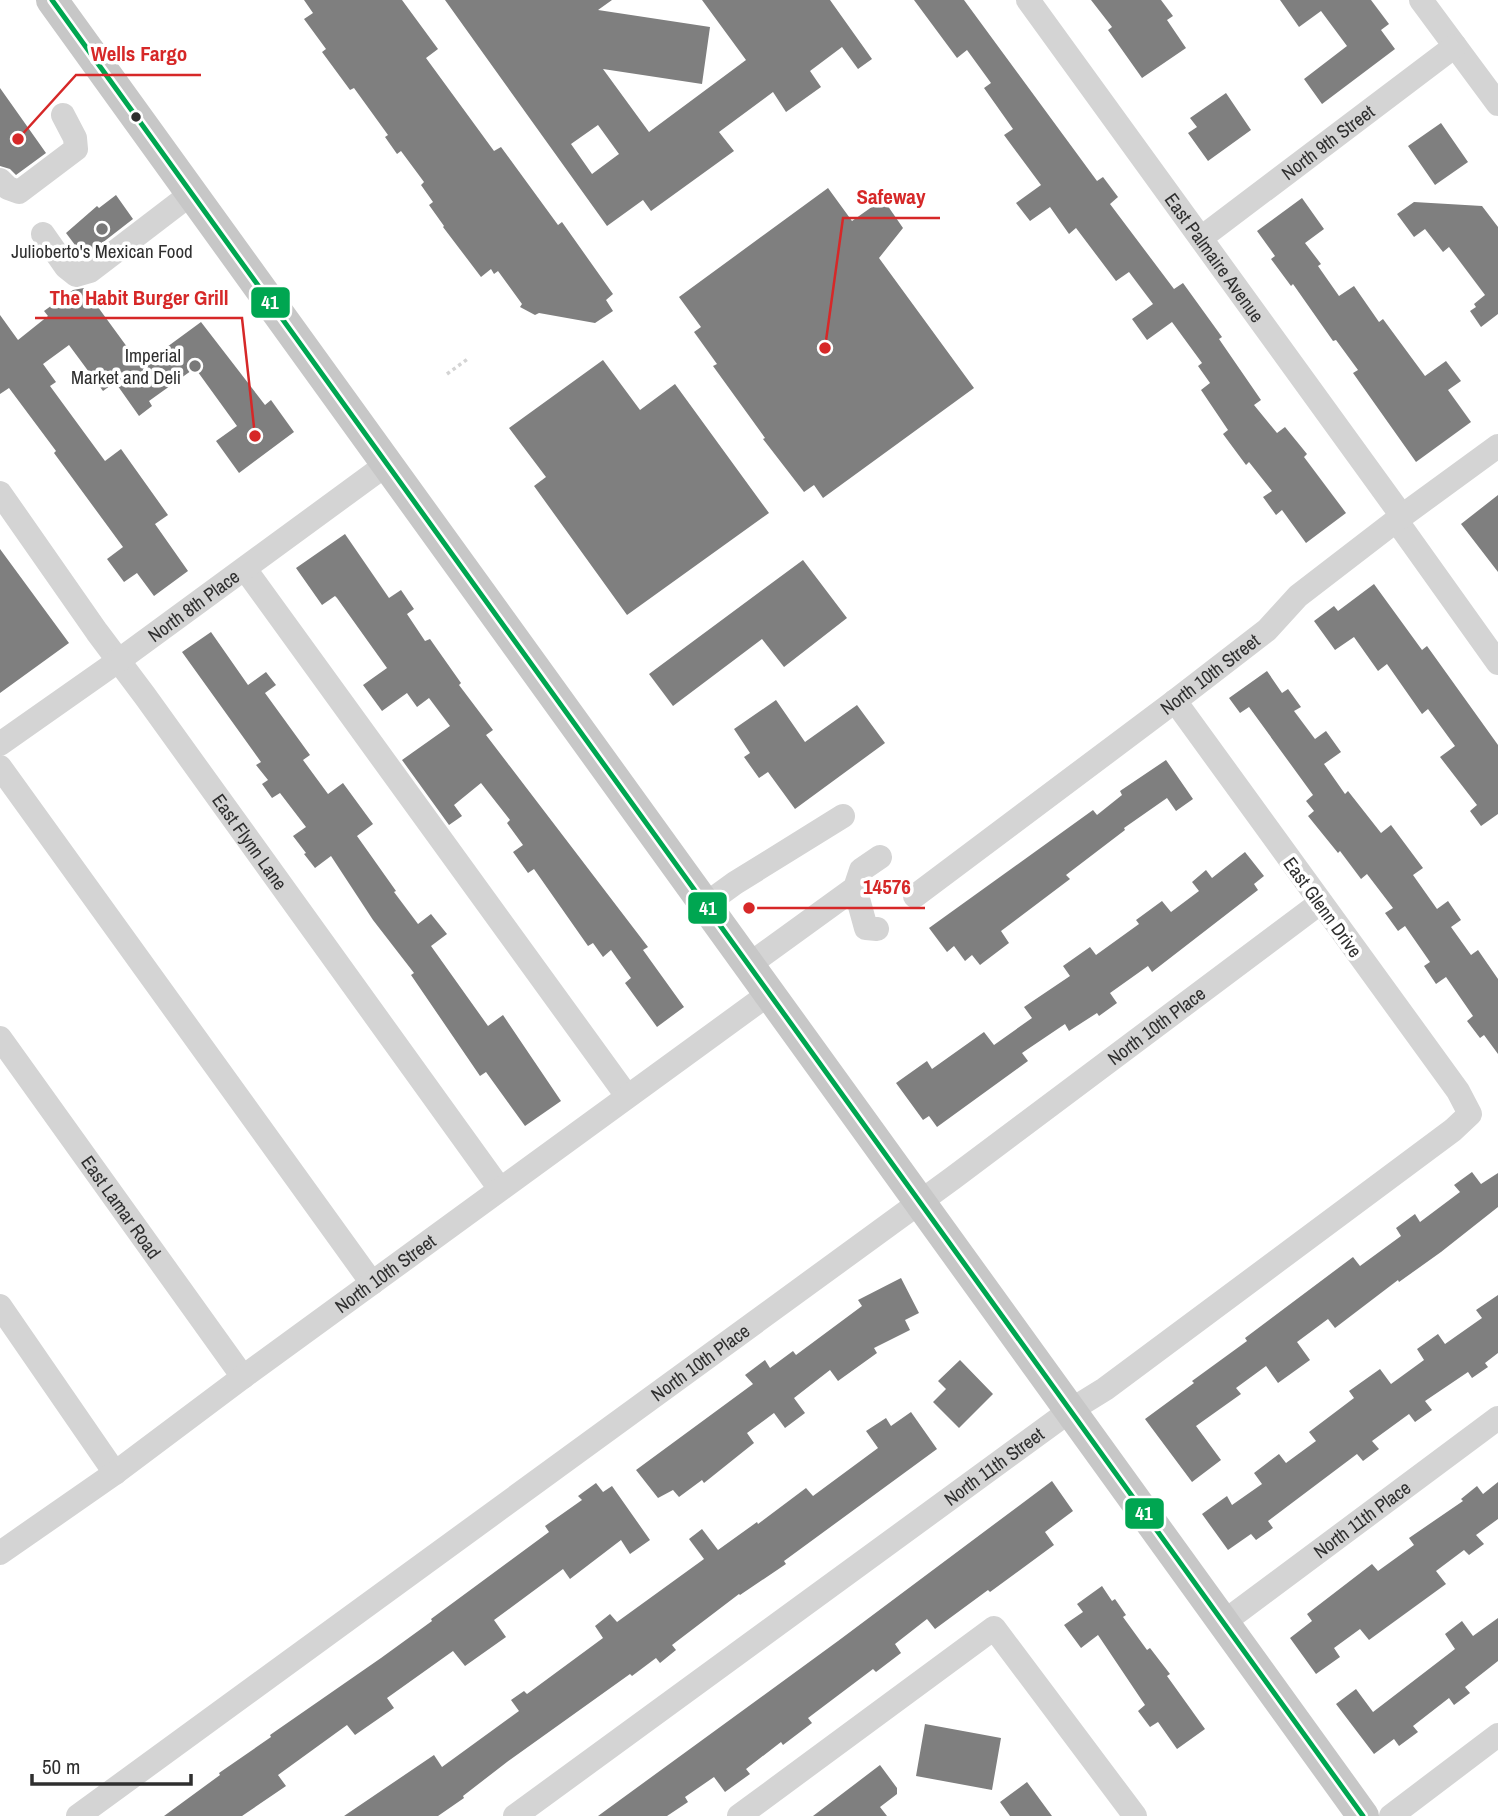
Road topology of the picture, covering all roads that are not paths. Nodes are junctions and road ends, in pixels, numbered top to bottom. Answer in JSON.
{"nodes":[{"id":1,"x":52,"y":0,"type":"edge"},
{"id":2,"x":1028,"y":0,"type":"edge"},
{"id":3,"x":1421,"y":0,"type":"edge"},
{"id":4,"x":1455,"y":46,"type":"junction"},
{"id":5,"x":1498,"y":104,"type":"edge"},
{"id":6,"x":63,"y":115,"type":"dead end"},
{"id":7,"x":0,"y":180,"type":"edge"},
{"id":8,"x":192,"y":193,"type":"junction"},
{"id":9,"x":43,"y":234,"type":"dead end"},
{"id":10,"x":1201,"y":238,"type":"junction"},
{"id":11,"x":1498,"y":446,"type":"edge"},
{"id":12,"x":387,"y":464,"type":"junction"},
{"id":13,"x":0,"y":493,"type":"edge"},
{"id":14,"x":1399,"y":518,"type":"junction"},
{"id":15,"x":245,"y":569,"type":"junction"},
{"id":16,"x":118,"y":661,"type":"junction"},
{"id":17,"x":1498,"y":663,"type":"edge"},
{"id":18,"x":1175,"y":701,"type":"junction"},
{"id":19,"x":0,"y":744,"type":"edge"},
{"id":20,"x":0,"y":767,"type":"edge"},
{"id":21,"x":842,"y":816,"type":"dead end"},
{"id":22,"x":880,"y":857,"type":"dead end"},
{"id":23,"x":855,"y":888,"type":"junction"},
{"id":24,"x":915,"y":896,"type":"dead end"},
{"id":25,"x":1320,"y":903,"type":"junction"},
{"id":26,"x":706,"y":904,"type":"junction"},
{"id":27,"x":877,"y":929,"type":"dead end"},
{"id":28,"x":750,"y":964,"type":"junction"},
{"id":29,"x":771,"y":993,"type":"junction"},
{"id":30,"x":0,"y":1038,"type":"edge"},
{"id":31,"x":627,"y":1096,"type":"junction"},
{"id":32,"x":1470,"y":1114,"type":"joint"},
{"id":33,"x":500,"y":1189,"type":"junction"},
{"id":34,"x":921,"y":1201,"type":"junction"},
{"id":35,"x":372,"y":1283,"type":"junction"},
{"id":36,"x":0,"y":1306,"type":"edge"},
{"id":37,"x":243,"y":1377,"type":"junction"},
{"id":38,"x":1071,"y":1410,"type":"junction"},
{"id":39,"x":1498,"y":1418,"type":"edge"},
{"id":40,"x":115,"y":1472,"type":"junction"},
{"id":41,"x":0,"y":1553,"type":"edge"},
{"id":42,"x":1224,"y":1622,"type":"junction"},
{"id":43,"x":1498,"y":1735,"type":"edge"},
{"id":44,"x":78,"y":1816,"type":"edge"},
{"id":45,"x":514,"y":1816,"type":"edge"},
{"id":46,"x":739,"y":1816,"type":"edge"},
{"id":47,"x":1135,"y":1816,"type":"edge"},
{"id":48,"x":1363,"y":1816,"type":"edge"},
{"id":49,"x":1391,"y":1816,"type":"edge"}],
"edges":[{"from":1,"to":8,"type":"main road"},
{"from":2,"to":10,"type":"street","name":"East Palmaire Avenue"},
{"from":3,"to":4,"type":"street"},
{"from":4,"to":5,"type":"street"},
{"from":4,"to":10,"type":"street","name":"North 9th Street"},
{"from":6,"to":7,"type":"street"},
{"from":8,"to":9,"type":"street"},
{"from":8,"to":12,"type":"main road"},
{"from":10,"to":14,"type":"street","name":"East Palmaire Avenue"},
{"from":11,"to":14,"type":"street","name":"North 10th Street"},
{"from":12,"to":15,"type":"street","name":"North 8th Place"},
{"from":12,"to":26,"type":"main road"},
{"from":13,"to":16,"type":"street","name":"East Flynn Lane"},
{"from":14,"to":17,"type":"street","name":"East Palmaire Avenue"},
{"from":14,"to":18,"type":"street","name":"North 10th Street"},
{"from":15,"to":16,"type":"street","name":"North 8th Place"},
{"from":15,"to":31,"type":"street"},
{"from":16,"to":19,"type":"street","name":"North 8th Place"},
{"from":16,"to":33,"type":"street","name":"East Flynn Lane"},
{"from":18,"to":24,"type":"street","name":"North 10th Street"},
{"from":18,"to":25,"type":"street","name":"East Glenn Drive"},
{"from":20,"to":35,"type":"street"},
{"from":21,"to":26,"type":"street"},
{"from":22,"to":23,"type":"street"},
{"from":23,"to":27,"type":"street"},
{"from":23,"to":28,"type":"street"},
{"from":25,"to":32,"type":"street","name":"East Glenn Drive"},
{"from":25,"to":34,"type":"street","name":"North 10th Place"},
{"from":26,"to":28,"type":"main road"},
{"from":28,"to":29,"type":"main road"},
{"from":29,"to":31,"type":"street","name":"North 10th Street"},
{"from":29,"to":34,"type":"main road"},
{"from":30,"to":37,"type":"street","name":"East Lamar Road"},
{"from":31,"to":33,"type":"street","name":"North 10th Street"},
{"from":32,"to":38,"type":"street","name":"North 11th Street"},
{"from":33,"to":35,"type":"street","name":"North 10th Street"},
{"from":34,"to":38,"type":"main road"},
{"from":34,"to":44,"type":"street","name":"North 10th Place"},
{"from":35,"to":37,"type":"street","name":"North 10th Street"},
{"from":36,"to":40,"type":"street"},
{"from":37,"to":40,"type":"street","name":"North 10th Street"},
{"from":38,"to":42,"type":"main road"},
{"from":38,"to":45,"type":"street","name":"North 11th Street"},
{"from":39,"to":42,"type":"street","name":"North 11th Place"},
{"from":40,"to":41,"type":"street","name":"North 10th Street"},
{"from":42,"to":48,"type":"main road"},
{"from":43,"to":49,"type":"street"},
{"from":46,"to":47,"type":"street"}]}
